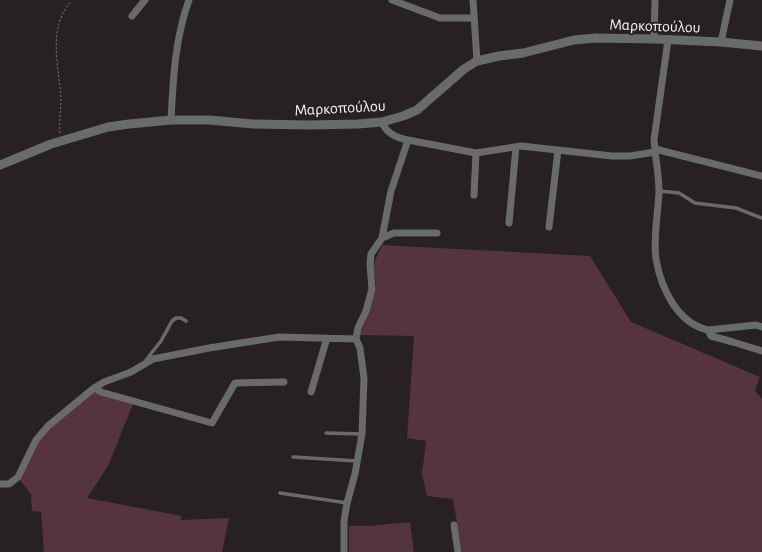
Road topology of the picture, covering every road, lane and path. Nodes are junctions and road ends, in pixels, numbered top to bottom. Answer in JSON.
{"nodes":[{"id":1,"x":145,"y":0,"type":"edge"},
{"id":2,"x":189,"y":0,"type":"edge"},
{"id":3,"x":392,"y":0,"type":"edge"},
{"id":4,"x":473,"y":0,"type":"edge"},
{"id":5,"x":655,"y":0,"type":"edge"},
{"id":6,"x":730,"y":0,"type":"edge"},
{"id":7,"x":71,"y":2,"type":"dead end"},
{"id":8,"x":132,"y":16,"type":"dead end"},
{"id":9,"x":474,"y":18,"type":"junction"},
{"id":10,"x":654,"y":40,"type":"junction"},
{"id":11,"x":668,"y":40,"type":"junction"},
{"id":12,"x":720,"y":42,"type":"junction"},
{"id":13,"x":762,"y":46,"type":"edge"},
{"id":14,"x":477,"y":61,"type":"junction"},
{"id":15,"x":171,"y":120,"type":"junction"},
{"id":16,"x":382,"y":122,"type":"junction"},
{"id":17,"x":408,"y":140,"type":"junction"},
{"id":18,"x":60,"y":141,"type":"junction"},
{"id":19,"x":516,"y":147,"type":"junction"},
{"id":20,"x":558,"y":150,"type":"junction"},
{"id":21,"x":655,"y":151,"type":"junction"},
{"id":22,"x":476,"y":153,"type":"junction"},
{"id":23,"x":0,"y":165,"type":"edge"},
{"id":24,"x":762,"y":176,"type":"edge"},
{"id":25,"x":659,"y":191,"type":"junction"},
{"id":26,"x":474,"y":194,"type":"dead end"},
{"id":27,"x":762,"y":218,"type":"edge"},
{"id":28,"x":509,"y":223,"type":"dead end"},
{"id":29,"x":549,"y":227,"type":"dead end"},
{"id":30,"x":437,"y":233,"type":"dead end"},
{"id":31,"x":382,"y":238,"type":"junction"},
{"id":32,"x":186,"y":321,"type":"dead end"},
{"id":33,"x":762,"y":327,"type":"edge"},
{"id":34,"x":708,"y":330,"type":"junction"},
{"id":35,"x":327,"y":338,"type":"junction"},
{"id":36,"x":356,"y":339,"type":"junction"},
{"id":37,"x":762,"y":351,"type":"edge"},
{"id":38,"x":141,"y":365,"type":"junction"},
{"id":39,"x":284,"y":382,"type":"dead end"},
{"id":40,"x":94,"y":388,"type":"junction"},
{"id":41,"x":311,"y":392,"type":"dead end"},
{"id":42,"x":326,"y":433,"type":"dead end"},
{"id":43,"x":362,"y":434,"type":"junction"},
{"id":44,"x":292,"y":457,"type":"dead end"},
{"id":45,"x":357,"y":461,"type":"junction"},
{"id":46,"x":0,"y":484,"type":"edge"},
{"id":47,"x":280,"y":494,"type":"dead end"},
{"id":48,"x":347,"y":502,"type":"junction"},
{"id":49,"x":454,"y":524,"type":"dead end"},
{"id":50,"x":344,"y":552,"type":"edge"},
{"id":51,"x":458,"y":552,"type":"edge"}],
"edges":[{"from":1,"to":8,"type":"street"},
{"from":2,"to":15,"type":"street"},
{"from":3,"to":9,"type":"street"},
{"from":4,"to":9,"type":"street"},
{"from":5,"to":10,"type":"street"},
{"from":6,"to":12,"type":"street"},
{"from":7,"to":18,"type":"path"},
{"from":9,"to":14,"type":"street"},
{"from":10,"to":11,"type":"street","name":"Μαρκοπούλου"},
{"from":10,"to":14,"type":"street","name":"Μαρκοπούλου"},
{"from":11,"to":12,"type":"street","name":"Μαρκοπούλου"},
{"from":11,"to":21,"type":"street"},
{"from":12,"to":13,"type":"street","name":"Μαρκοπούλου"},
{"from":14,"to":16,"type":"street","name":"Μαρκοπούλου"},
{"from":15,"to":16,"type":"street","name":"Μαρκοπούλου"},
{"from":15,"to":18,"type":"street","name":"Μαρκοπούλου"},
{"from":16,"to":17,"type":"street"},
{"from":17,"to":22,"type":"street"},
{"from":17,"to":31,"type":"street"},
{"from":18,"to":23,"type":"street","name":"Μαρκοπούλου"},
{"from":19,"to":20,"type":"street"},
{"from":19,"to":22,"type":"street"},
{"from":19,"to":28,"type":"street"},
{"from":20,"to":21,"type":"street"},
{"from":20,"to":29,"type":"street"},
{"from":21,"to":24,"type":"street"},
{"from":21,"to":25,"type":"street"},
{"from":22,"to":26,"type":"street"},
{"from":25,"to":27,"type":"lane"},
{"from":25,"to":34,"type":"street"},
{"from":30,"to":31,"type":"street"},
{"from":31,"to":36,"type":"street"},
{"from":32,"to":38,"type":"lane"},
{"from":33,"to":34,"type":"street"},
{"from":34,"to":37,"type":"street"},
{"from":35,"to":36,"type":"street"},
{"from":35,"to":38,"type":"street"},
{"from":35,"to":41,"type":"street"},
{"from":36,"to":43,"type":"street"},
{"from":38,"to":40,"type":"street"},
{"from":39,"to":40,"type":"street"},
{"from":40,"to":46,"type":"street"},
{"from":42,"to":43,"type":"lane"},
{"from":43,"to":45,"type":"street"},
{"from":44,"to":45,"type":"lane"},
{"from":45,"to":48,"type":"street"},
{"from":47,"to":48,"type":"lane"},
{"from":48,"to":50,"type":"street"},
{"from":49,"to":51,"type":"street"}]}
